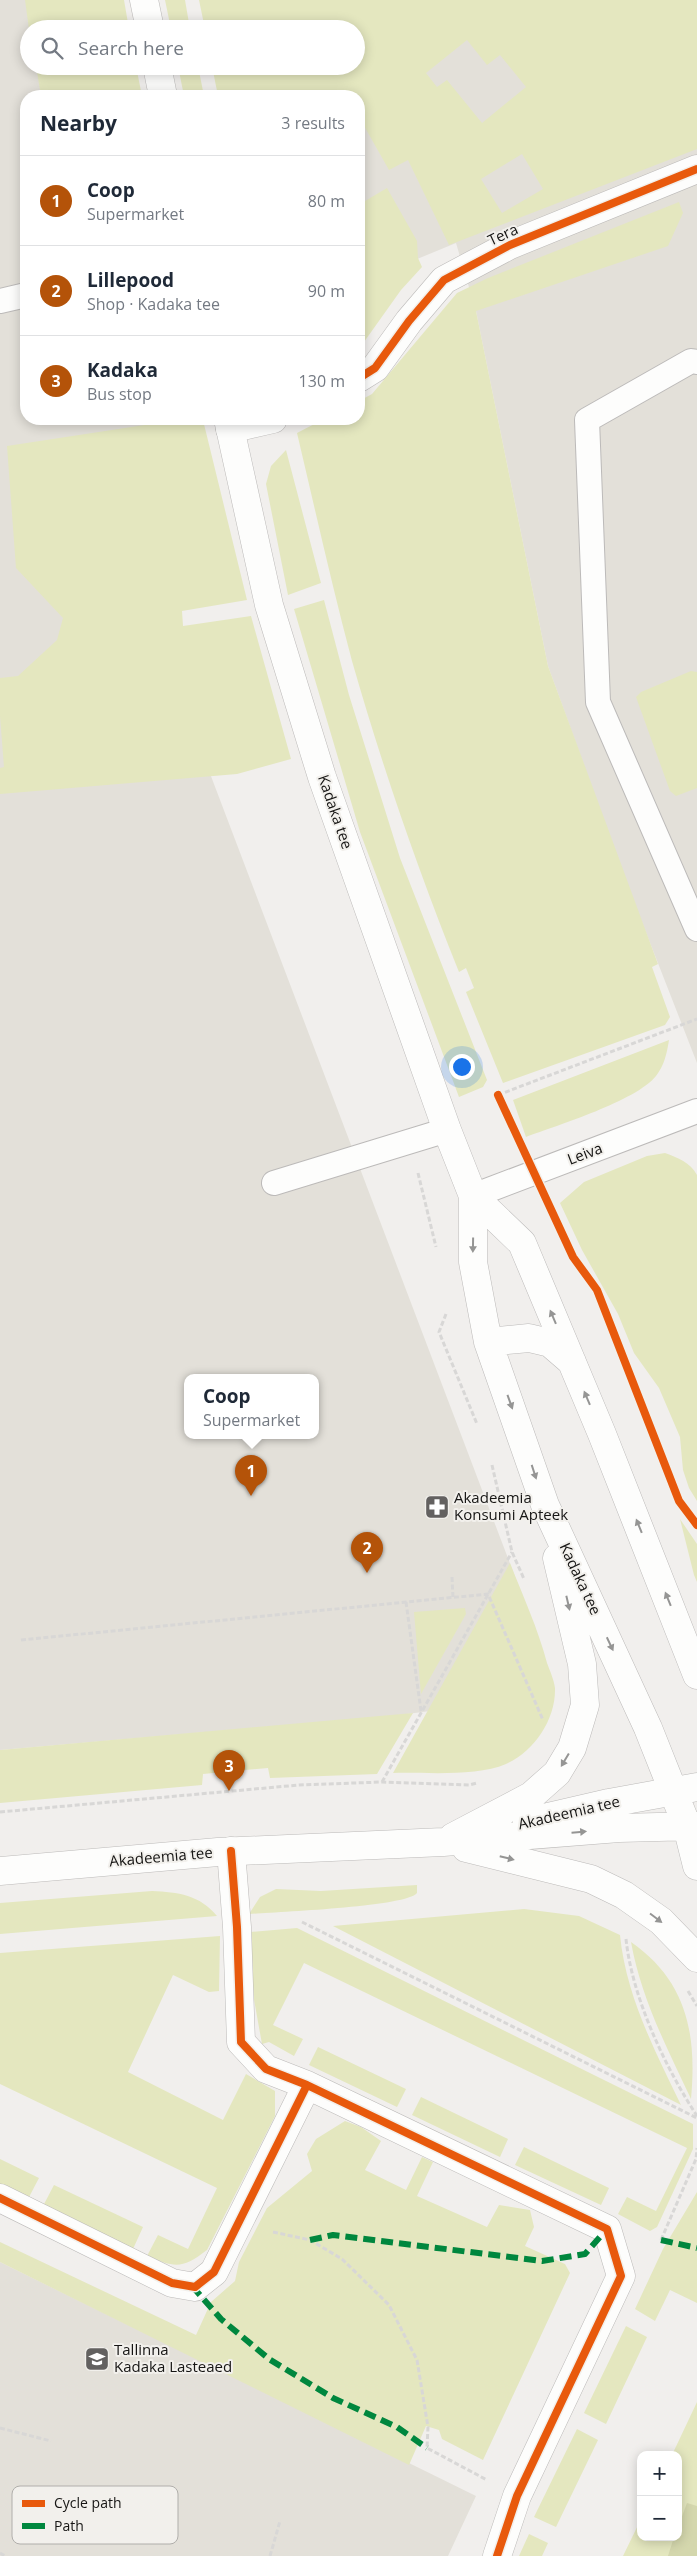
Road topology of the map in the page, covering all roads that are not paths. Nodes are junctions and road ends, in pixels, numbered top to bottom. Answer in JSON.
{"nodes":[{"id":1,"x":144,"y":0,"type":"edge"},
{"id":2,"x":148,"y":20,"type":"edge"},
{"id":3,"x":158,"y":75,"type":"edge"},
{"id":4,"x":161,"y":90,"type":"edge"},
{"id":5,"x":697,"y":169,"type":"edge"},
{"id":6,"x":20,"y":297,"type":"edge"},
{"id":7,"x":0,"y":301,"type":"edge"},
{"id":8,"x":695,"y":357,"type":"edge"},
{"id":9,"x":365,"y":374,"type":"edge"},
{"id":10,"x":229,"y":425,"type":"edge"},
{"id":11,"x":697,"y":929,"type":"edge"},
{"id":12,"x":696,"y":1114,"type":"edge"},
{"id":13,"x":447,"y":1130,"type":"junction"},
{"id":14,"x":274,"y":1183,"type":"dead end"},
{"id":15,"x":473,"y":1196,"type":"junction"},
{"id":16,"x":488,"y":1342,"type":"junction"},
{"id":17,"x":572,"y":1362,"type":"junction"},
{"id":18,"x":545,"y":1505,"type":"junction"},
{"id":19,"x":688,"y":1636,"type":"edge"},
{"id":20,"x":697,"y":1675,"type":"edge"},
{"id":21,"x":685,"y":1789,"type":"edge"},
{"id":22,"x":692,"y":1826,"type":"edge"},
{"id":23,"x":443,"y":1842,"type":"junction"},
{"id":24,"x":231,"y":1851,"type":"junction"},
{"id":25,"x":697,"y":1866,"type":"edge"},
{"id":26,"x":0,"y":1871,"type":"edge"},
{"id":27,"x":697,"y":1958,"type":"edge"},
{"id":28,"x":307,"y":2085,"type":"junction"},
{"id":29,"x":0,"y":2198,"type":"edge"},
{"id":30,"x":497,"y":2556,"type":"edge"}],
"edges":[{"from":1,"to":2,"type":"main road"},
{"from":3,"to":4,"type":"main road"},
{"from":5,"to":9,"type":"main road","name":"Tera"},
{"from":6,"to":7,"type":"lane"},
{"from":8,"to":11,"type":"lane"},
{"from":10,"to":13,"type":"main road","name":"Kadaka tee"},
{"from":12,"to":15,"type":"lane","name":"Leiva"},
{"from":13,"to":14,"type":"lane"},
{"from":13,"to":15,"type":"main road","name":"Kadaka tee"},
{"from":15,"to":16,"type":"main road","name":"Kadaka tee","one_way":true},
{"from":17,"to":15,"type":"main road","name":"Kadaka tee","one_way":true},
{"from":16,"to":17,"type":"main road"},
{"from":16,"to":18,"type":"main road","name":"Kadaka tee","one_way":true},
{"from":19,"to":17,"type":"main road","name":"Kadaka tee","one_way":true},
{"from":18,"to":21,"type":"main road","name":"Kadaka tee","one_way":true},
{"from":18,"to":23,"type":"main road","one_way":true},
{"from":19,"to":20,"type":"main road","name":"Kadaka tee"},
{"from":21,"to":22,"type":"main road","name":"Kadaka tee"},
{"from":21,"to":23,"type":"main road","name":"Akadeemia tee"},
{"from":23,"to":22,"type":"main road","name":"Akadeemia tee","one_way":true},
{"from":22,"to":25,"type":"main road","name":"Kadaka tee"},
{"from":23,"to":24,"type":"main road","name":"Akadeemia tee"},
{"from":23,"to":27,"type":"main road","one_way":true},
{"from":24,"to":26,"type":"main road","name":"Akadeemia tee"},
{"from":24,"to":28,"type":"main road"},
{"from":28,"to":29,"type":"main road"},
{"from":28,"to":30,"type":"main road"}]}
